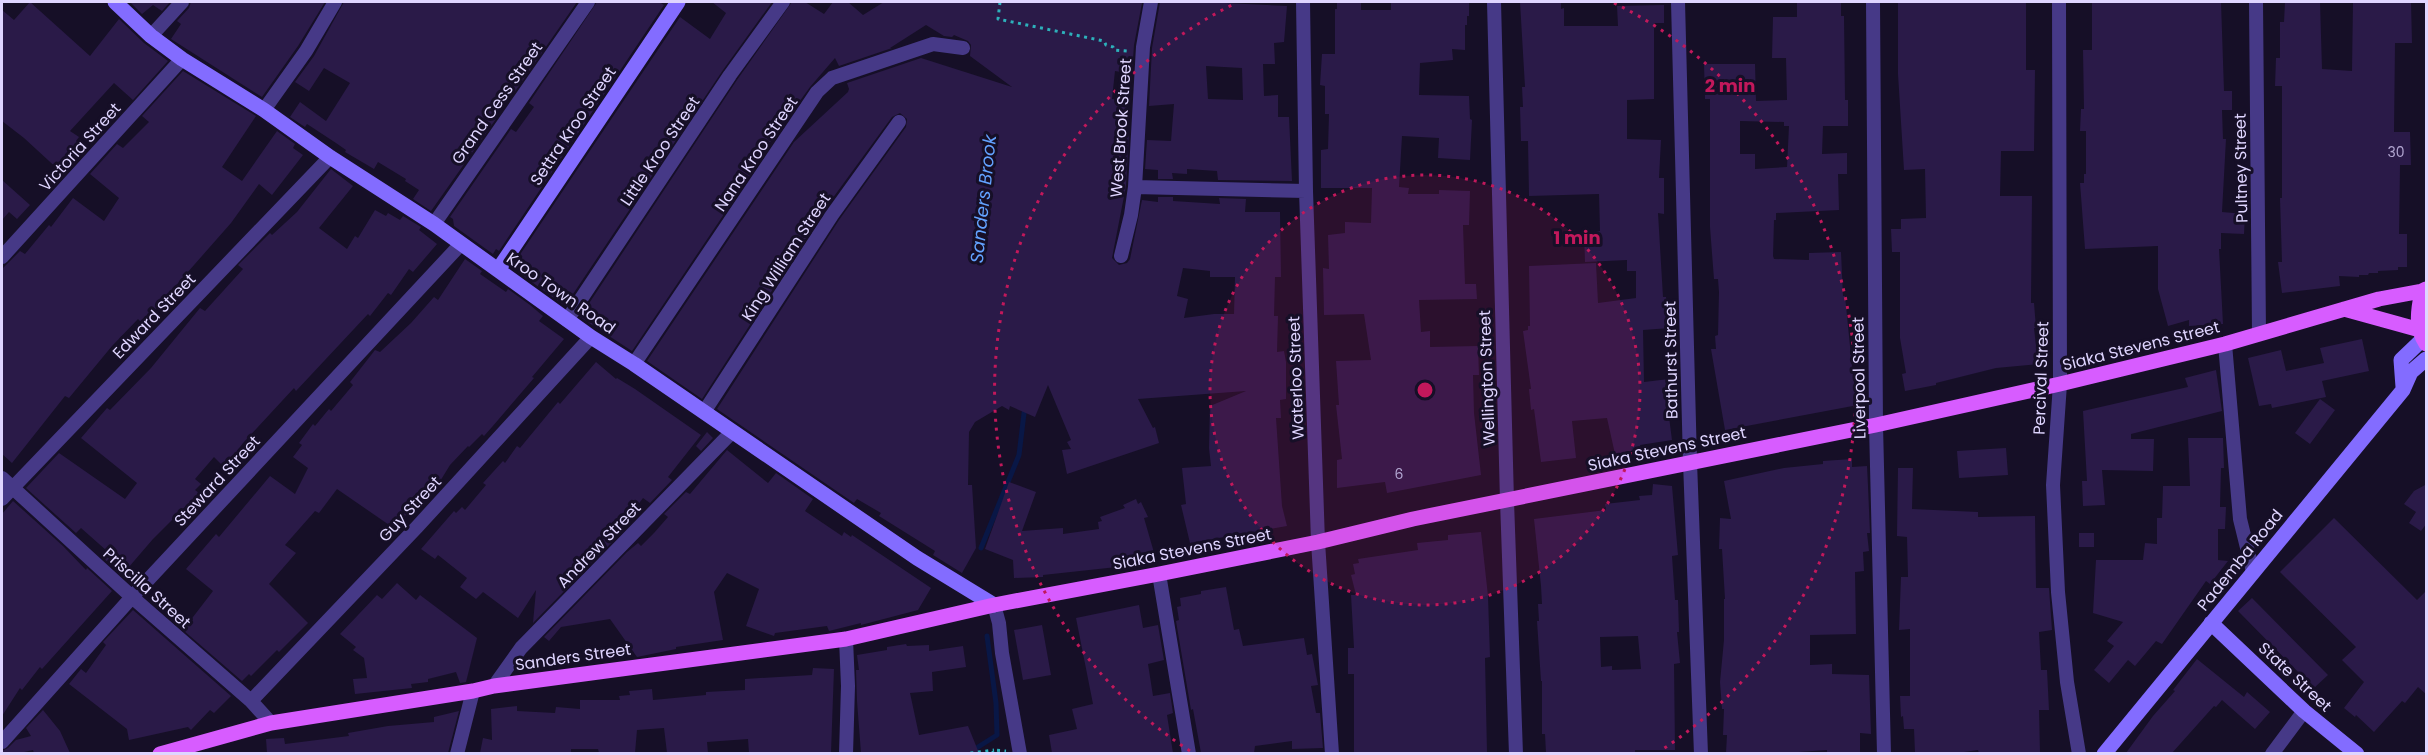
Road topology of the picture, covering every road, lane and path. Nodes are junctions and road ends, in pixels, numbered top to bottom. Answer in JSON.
{"nodes":[{"id":1,"x":115,"y":2,"type":"edge"},
{"id":2,"x":182,"y":2,"type":"edge"},
{"id":3,"x":334,"y":2,"type":"edge"},
{"id":4,"x":588,"y":2,"type":"edge"},
{"id":5,"x":678,"y":2,"type":"edge"},
{"id":6,"x":783,"y":2,"type":"edge"},
{"id":7,"x":1000,"y":2,"type":"edge"},
{"id":8,"x":1151,"y":2,"type":"edge"},
{"id":9,"x":1303,"y":2,"type":"edge"},
{"id":10,"x":1494,"y":2,"type":"edge"},
{"id":11,"x":1678,"y":2,"type":"edge"},
{"id":12,"x":1873,"y":2,"type":"edge"},
{"id":13,"x":2059,"y":2,"type":"edge"},
{"id":14,"x":2256,"y":2,"type":"edge"},
{"id":15,"x":151,"y":36,"type":"junction"},
{"id":16,"x":1143,"y":47,"type":"junction"},
{"id":17,"x":963,"y":48,"type":"dead end"},
{"id":18,"x":182,"y":59,"type":"junction"},
{"id":19,"x":264,"y":110,"type":"junction"},
{"id":20,"x":899,"y":122,"type":"dead end"},
{"id":21,"x":330,"y":157,"type":"junction"},
{"id":22,"x":1136,"y":187,"type":"junction"},
{"id":23,"x":1306,"y":191,"type":"junction"},
{"id":24,"x":434,"y":224,"type":"junction"},
{"id":25,"x":460,"y":245,"type":"junction"},
{"id":26,"x":1121,"y":256,"type":"dead end"},
{"id":27,"x":2,"y":257,"type":"edge"},
{"id":28,"x":498,"y":270,"type":"junction"},
{"id":29,"x":2424,"y":290,"type":"edge"},
{"id":30,"x":2344,"y":309,"type":"junction"},
{"id":31,"x":567,"y":320,"type":"junction"},
{"id":32,"x":2259,"y":334,"type":"junction"},
{"id":33,"x":591,"y":338,"type":"junction"},
{"id":34,"x":2423,"y":338,"type":"edge"},
{"id":35,"x":2225,"y":344,"type":"junction"},
{"id":36,"x":2427,"y":359,"type":"edge"},
{"id":37,"x":634,"y":364,"type":"junction"},
{"id":38,"x":2060,"y":384,"type":"junction"},
{"id":39,"x":2403,"y":390,"type":"junction"},
{"id":40,"x":704,"y":412,"type":"junction"},
{"id":41,"x":1876,"y":425,"type":"junction"},
{"id":42,"x":732,"y":432,"type":"junction"},
{"id":43,"x":1690,"y":462,"type":"junction"},
{"id":44,"x":7,"y":483,"type":"edge"},
{"id":45,"x":2,"y":499,"type":"edge"},
{"id":46,"x":1507,"y":501,"type":"junction"},
{"id":47,"x":1318,"y":542,"type":"junction"},
{"id":48,"x":2253,"y":572,"type":"junction"},
{"id":49,"x":1159,"y":574,"type":"junction"},
{"id":50,"x":132,"y":597,"type":"junction"},
{"id":51,"x":994,"y":605,"type":"junction"},
{"id":52,"x":2211,"y":623,"type":"junction"},
{"id":53,"x":846,"y":639,"type":"junction"},
{"id":54,"x":494,"y":686,"type":"junction"},
{"id":55,"x":472,"y":692,"type":"junction"},
{"id":56,"x":251,"y":701,"type":"junction"},
{"id":57,"x":2304,"y":711,"type":"junction"},
{"id":58,"x":271,"y":723,"type":"junction"},
{"id":59,"x":2,"y":742,"type":"edge"},
{"id":60,"x":994,"y":750,"type":"dead end"},
{"id":61,"x":160,"y":753,"type":"edge"},
{"id":62,"x":457,"y":753,"type":"edge"},
{"id":63,"x":846,"y":753,"type":"edge"},
{"id":64,"x":963,"y":753,"type":"edge"},
{"id":65,"x":1020,"y":753,"type":"edge"},
{"id":66,"x":1189,"y":753,"type":"edge"},
{"id":67,"x":1332,"y":753,"type":"edge"},
{"id":68,"x":1516,"y":753,"type":"edge"},
{"id":69,"x":1701,"y":753,"type":"edge"},
{"id":70,"x":1884,"y":753,"type":"edge"},
{"id":71,"x":2079,"y":753,"type":"edge"},
{"id":72,"x":2104,"y":753,"type":"edge"},
{"id":73,"x":2272,"y":753,"type":"edge"},
{"id":74,"x":2357,"y":753,"type":"edge"}],
"edges":[{"from":1,"to":15,"type":"main road","name":"Kroo Town Road"},
{"from":2,"to":15,"type":"street"},
{"from":3,"to":19,"type":"street"},
{"from":4,"to":24,"type":"street","name":"Grand Cess Street"},
{"from":5,"to":28,"type":"main road","name":"Settra Kroo Street"},
{"from":6,"to":31,"type":"street","name":"Little Kroo Street"},
{"from":7,"to":16,"type":"path"},
{"from":8,"to":16,"type":"street","name":"West Brook Street"},
{"from":9,"to":23,"type":"street","name":"Waterloo Street"},
{"from":10,"to":46,"type":"street","name":"Wellington Street"},
{"from":11,"to":43,"type":"street","name":"Bathurst Street"},
{"from":12,"to":41,"type":"street","name":"Liverpool Street"},
{"from":13,"to":38,"type":"street","name":"Percival Street"},
{"from":14,"to":32,"type":"street","name":"Pultney Street"},
{"from":15,"to":18,"type":"main road","name":"Kroo Town Road"},
{"from":16,"to":22,"type":"street","name":"West Brook Street"},
{"from":17,"to":37,"type":"street","name":"Nana Kroo Street"},
{"from":18,"to":19,"type":"main road","name":"Kroo Town Road"},
{"from":18,"to":27,"type":"street","name":"Victoria Street"},
{"from":19,"to":21,"type":"main road","name":"Kroo Town Road"},
{"from":20,"to":40,"type":"street","name":"King William Street"},
{"from":21,"to":24,"type":"main road","name":"Kroo Town Road"},
{"from":21,"to":44,"type":"street","name":"Edward Street"},
{"from":22,"to":23,"type":"street"},
{"from":22,"to":26,"type":"street","name":"West Brook Street"},
{"from":23,"to":47,"type":"street","name":"Waterloo Street"},
{"from":24,"to":25,"type":"main road","name":"Kroo Town Road"},
{"from":25,"to":28,"type":"main road","name":"Kroo Town Road"},
{"from":25,"to":50,"type":"street","name":"Steward Street"},
{"from":28,"to":31,"type":"main road","name":"Kroo Town Road"},
{"from":29,"to":30,"type":"main road","name":"Siaka Stevens Street"},
{"from":29,"to":34,"type":"main road"},
{"from":30,"to":32,"type":"main road","name":"Siaka Stevens Street"},
{"from":30,"to":34,"type":"main road"},
{"from":31,"to":33,"type":"main road","name":"Kroo Town Road"},
{"from":32,"to":35,"type":"main road","name":"Siaka Stevens Street"},
{"from":33,"to":37,"type":"main road","name":"Kroo Town Road"},
{"from":33,"to":56,"type":"street","name":"Guy Street"},
{"from":34,"to":39,"type":"main road"},
{"from":35,"to":38,"type":"main road","name":"Siaka Stevens Street"},
{"from":35,"to":48,"type":"street"},
{"from":36,"to":39,"type":"main road","name":"Pademba Road"},
{"from":37,"to":40,"type":"main road","name":"Kroo Town Road"},
{"from":38,"to":41,"type":"main road","name":"Siaka Stevens Street"},
{"from":38,"to":71,"type":"street","name":"Percival Street"},
{"from":39,"to":48,"type":"main road","name":"Pademba Road"},
{"from":40,"to":42,"type":"main road","name":"Kroo Town Road"},
{"from":41,"to":43,"type":"main road","name":"Siaka Stevens Street"},
{"from":41,"to":70,"type":"street","name":"Liverpool Street"},
{"from":42,"to":51,"type":"main road","name":"Kroo Town Road"},
{"from":42,"to":54,"type":"street","name":"Andrew Street"},
{"from":43,"to":46,"type":"main road","name":"Siaka Stevens Street"},
{"from":43,"to":69,"type":"street","name":"Bathurst Street"},
{"from":44,"to":45,"type":"street","name":"Edward Street"},
{"from":44,"to":50,"type":"street","name":"Priscilla Street"},
{"from":46,"to":47,"type":"main road","name":"Siaka Stevens Street"},
{"from":46,"to":68,"type":"street","name":"Wellington Street"},
{"from":47,"to":49,"type":"main road","name":"Siaka Stevens Street"},
{"from":47,"to":67,"type":"street","name":"Waterloo Street"},
{"from":48,"to":52,"type":"main road","name":"Pademba Road"},
{"from":49,"to":51,"type":"main road","name":"Siaka Stevens Street"},
{"from":49,"to":66,"type":"street"},
{"from":50,"to":56,"type":"street","name":"Priscilla Street"},
{"from":50,"to":59,"type":"street","name":"Steward Street"},
{"from":51,"to":53,"type":"main road","name":"Sanders Street"},
{"from":51,"to":65,"type":"street"},
{"from":52,"to":57,"type":"main road","name":"State Street"},
{"from":52,"to":72,"type":"main road","name":"Pademba Road"},
{"from":53,"to":54,"type":"main road","name":"Sanders Street"},
{"from":53,"to":63,"type":"street"},
{"from":54,"to":55,"type":"main road","name":"Sanders Street"},
{"from":55,"to":58,"type":"main road","name":"Sanders Street"},
{"from":55,"to":62,"type":"street"},
{"from":56,"to":58,"type":"street","name":"Priscilla Street"},
{"from":57,"to":73,"type":"street"},
{"from":57,"to":74,"type":"main road","name":"State Street"},
{"from":58,"to":61,"type":"main road","name":"Sanders Street"},
{"from":60,"to":64,"type":"path"}]}
